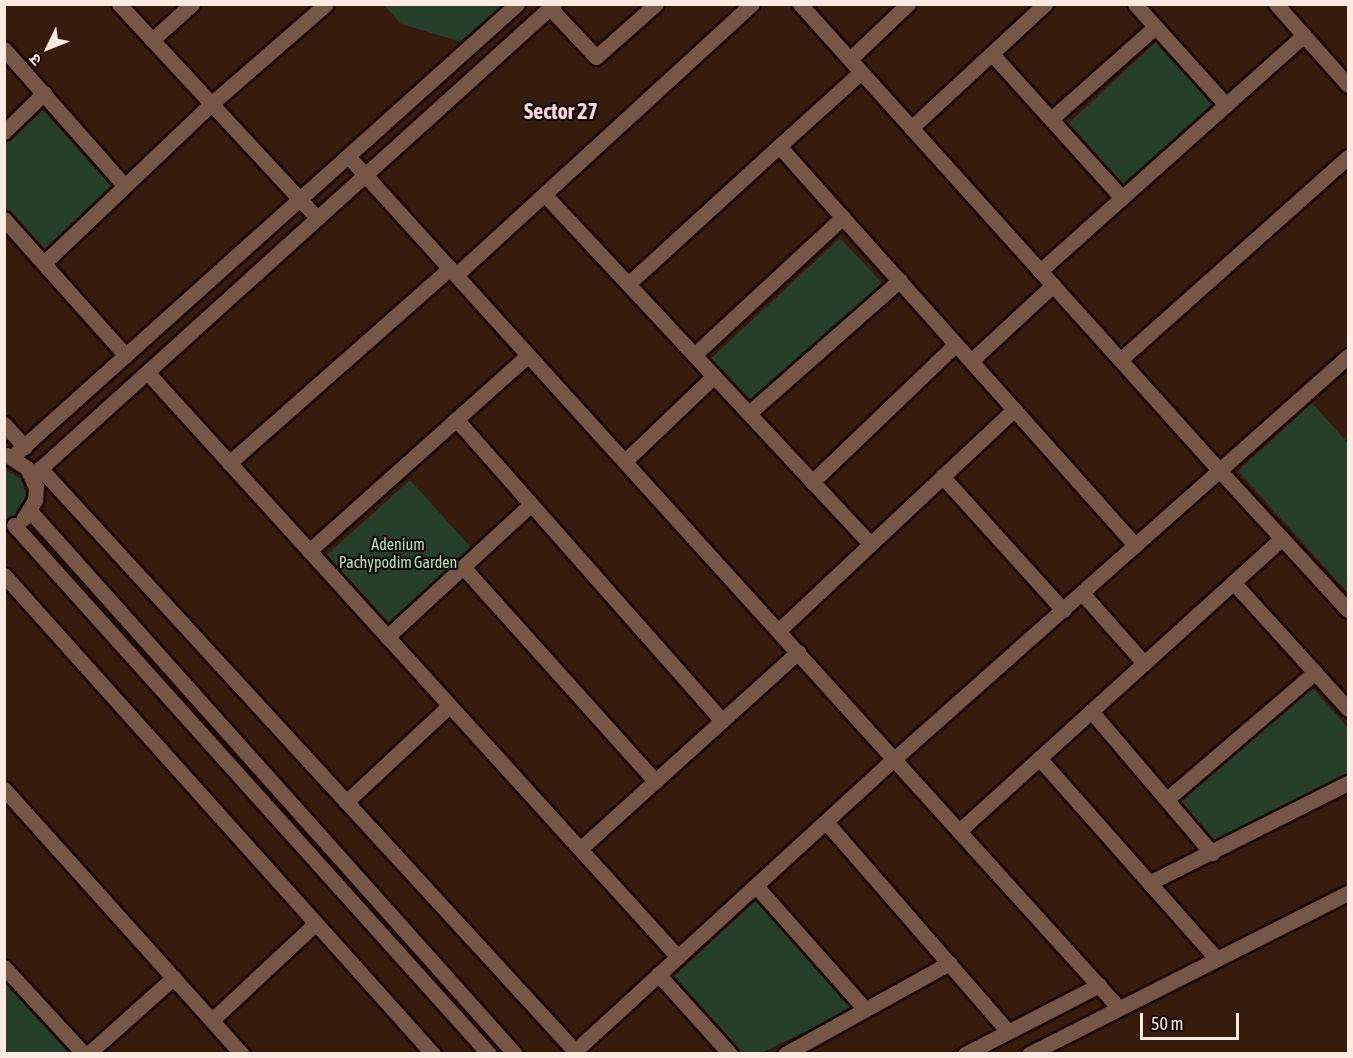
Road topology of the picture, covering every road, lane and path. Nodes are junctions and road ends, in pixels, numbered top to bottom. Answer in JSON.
{"nodes":[{"id":1,"x":119,"y":4,"type":"edge"},
{"id":2,"x":192,"y":4,"type":"edge"},
{"id":3,"x":326,"y":4,"type":"edge"},
{"id":4,"x":516,"y":4,"type":"edge"},
{"id":5,"x":656,"y":4,"type":"edge"},
{"id":6,"x":752,"y":4,"type":"edge"},
{"id":7,"x":800,"y":4,"type":"edge"},
{"id":8,"x":908,"y":4,"type":"edge"},
{"id":9,"x":1045,"y":4,"type":"edge"},
{"id":10,"x":1135,"y":4,"type":"edge"},
{"id":11,"x":1276,"y":4,"type":"edge"},
{"id":12,"x":552,"y":6,"type":"edge"},
{"id":13,"x":1155,"y":27,"type":"junction"},
{"id":14,"x":1304,"y":35,"type":"junction"},
{"id":15,"x":152,"y":40,"type":"junction"},
{"id":16,"x":4,"y":49,"type":"edge"},
{"id":17,"x":992,"y":54,"type":"junction"},
{"id":18,"x":850,"y":59,"type":"junction"},
{"id":19,"x":861,"y":72,"type":"junction"},
{"id":20,"x":1348,"y":85,"type":"edge"},
{"id":21,"x":44,"y":93,"type":"junction"},
{"id":22,"x":211,"y":104,"type":"junction"},
{"id":23,"x":1226,"y":105,"type":"junction"},
{"id":24,"x":1051,"y":119,"type":"junction"},
{"id":25,"x":911,"y":128,"type":"junction"},
{"id":26,"x":4,"y":132,"type":"edge"},
{"id":27,"x":779,"y":146,"type":"junction"},
{"id":28,"x":348,"y":156,"type":"junction"},
{"id":29,"x":1348,"y":157,"type":"edge"},
{"id":30,"x":365,"y":175,"type":"junction"},
{"id":31,"x":124,"y":185,"type":"junction"},
{"id":32,"x":545,"y":195,"type":"junction"},
{"id":33,"x":1122,"y":198,"type":"junction"},
{"id":34,"x":300,"y":200,"type":"junction"},
{"id":35,"x":843,"y":217,"type":"junction"},
{"id":36,"x":317,"y":218,"type":"junction"},
{"id":37,"x":4,"y":219,"type":"edge"},
{"id":38,"x":44,"y":263,"type":"junction"},
{"id":39,"x":1040,"y":271,"type":"junction"},
{"id":40,"x":453,"y":272,"type":"junction"},
{"id":41,"x":900,"y":280,"type":"junction"},
{"id":42,"x":628,"y":284,"type":"junction"},
{"id":43,"x":1053,"y":285,"type":"junction"},
{"id":44,"x":956,"y":344,"type":"junction"},
{"id":45,"x":528,"y":355,"type":"junction"},
{"id":46,"x":694,"y":355,"type":"junction"},
{"id":47,"x":126,"y":356,"type":"junction"},
{"id":48,"x":1348,"y":356,"type":"edge"},
{"id":49,"x":1120,"y":360,"type":"junction"},
{"id":50,"x":971,"y":361,"type":"junction"},
{"id":51,"x":147,"y":372,"type":"junction"},
{"id":52,"x":714,"y":376,"type":"junction"},
{"id":53,"x":1014,"y":409,"type":"junction"},
{"id":54,"x":748,"y":413,"type":"junction"},
{"id":55,"x":456,"y":419,"type":"junction"},
{"id":56,"x":4,"y":424,"type":"edge"},
{"id":57,"x":25,"y":447,"type":"junction"},
{"id":58,"x":8,"y":456,"type":"edge"},
{"id":59,"x":624,"y":461,"type":"junction"},
{"id":60,"x":229,"y":463,"type":"junction"},
{"id":61,"x":1220,"y":471,"type":"junction"},
{"id":62,"x":36,"y":472,"type":"junction"},
{"id":63,"x":942,"y":476,"type":"junction"},
{"id":64,"x":812,"y":482,"type":"junction"},
{"id":65,"x":531,"y":504,"type":"junction"},
{"id":66,"x":30,"y":511,"type":"junction"},
{"id":67,"x":9,"y":526,"type":"edge"},
{"id":68,"x":1282,"y":538,"type":"junction"},
{"id":69,"x":870,"y":544,"type":"junction"},
{"id":70,"x":1135,"y":545,"type":"junction"},
{"id":71,"x":309,"y":551,"type":"junction"},
{"id":72,"x":463,"y":567,"type":"junction"},
{"id":73,"x":4,"y":574,"type":"edge"},
{"id":74,"x":1233,"y":582,"type":"junction"},
{"id":75,"x":1082,"y":593,"type":"junction"},
{"id":76,"x":1063,"y":610,"type":"junction"},
{"id":77,"x":1348,"y":610,"type":"edge"},
{"id":78,"x":778,"y":631,"type":"junction"},
{"id":79,"x":387,"y":637,"type":"junction"},
{"id":80,"x":798,"y":652,"type":"junction"},
{"id":81,"x":1144,"y":663,"type":"junction"},
{"id":82,"x":1315,"y":672,"type":"junction"},
{"id":83,"x":449,"y":706,"type":"junction"},
{"id":84,"x":1348,"y":709,"type":"edge"},
{"id":85,"x":1091,"y":711,"type":"junction"},
{"id":86,"x":722,"y":721,"type":"junction"},
{"id":87,"x":1039,"y":758,"type":"junction"},
{"id":88,"x":894,"y":759,"type":"junction"},
{"id":89,"x":655,"y":781,"type":"junction"},
{"id":90,"x":1348,"y":783,"type":"edge"},
{"id":91,"x":4,"y":789,"type":"edge"},
{"id":92,"x":1167,"y":799,"type":"junction"},
{"id":93,"x":346,"y":802,"type":"junction"},
{"id":94,"x":826,"y":822,"type":"junction"},
{"id":95,"x":959,"y":831,"type":"junction"},
{"id":96,"x":580,"y":849,"type":"junction"},
{"id":97,"x":1212,"y":853,"type":"junction"},
{"id":98,"x":1149,"y":883,"type":"junction"},
{"id":99,"x":756,"y":886,"type":"junction"},
{"id":100,"x":1348,"y":893,"type":"edge"},
{"id":101,"x":315,"y":924,"type":"junction"},
{"id":102,"x":678,"y":957,"type":"junction"},
{"id":103,"x":1217,"y":959,"type":"junction"},
{"id":104,"x":949,"y":963,"type":"junction"},
{"id":105,"x":4,"y":968,"type":"edge"},
{"id":106,"x":658,"y":974,"type":"junction"},
{"id":107,"x":174,"y":977,"type":"junction"},
{"id":108,"x":1099,"y":985,"type":"junction"},
{"id":109,"x":1119,"y":1008,"type":"junction"},
{"id":110,"x":865,"y":1009,"type":"junction"},
{"id":111,"x":212,"y":1020,"type":"junction"},
{"id":112,"x":1008,"y":1031,"type":"junction"},
{"id":113,"x":576,"y":1052,"type":"edge"},
{"id":114,"x":84,"y":1053,"type":"edge"},
{"id":115,"x":88,"y":1053,"type":"edge"},
{"id":116,"x":242,"y":1053,"type":"edge"},
{"id":117,"x":433,"y":1053,"type":"edge"},
{"id":118,"x":489,"y":1053,"type":"edge"},
{"id":119,"x":515,"y":1053,"type":"edge"},
{"id":120,"x":730,"y":1053,"type":"edge"},
{"id":121,"x":785,"y":1053,"type":"edge"},
{"id":122,"x":965,"y":1053,"type":"edge"},
{"id":123,"x":1029,"y":1053,"type":"edge"}],
"edges":[{"from":1,"to":15,"type":"street"},
{"from":2,"to":15,"type":"street"},
{"from":3,"to":22,"type":"street"},
{"from":4,"to":28,"type":"street"},
{"from":5,"to":12,"type":"street"},
{"from":6,"to":32,"type":"street"},
{"from":7,"to":18,"type":"street"},
{"from":8,"to":18,"type":"street"},
{"from":9,"to":17,"type":"street"},
{"from":10,"to":13,"type":"street"},
{"from":11,"to":14,"type":"street"},
{"from":12,"to":30,"type":"street"},
{"from":13,"to":23,"type":"street"},
{"from":13,"to":24,"type":"street"},
{"from":14,"to":20,"type":"street"},
{"from":14,"to":23,"type":"street"},
{"from":15,"to":22,"type":"street"},
{"from":16,"to":21,"type":"street"},
{"from":17,"to":24,"type":"street"},
{"from":17,"to":25,"type":"street"},
{"from":18,"to":19,"type":"street"},
{"from":19,"to":25,"type":"street"},
{"from":19,"to":27,"type":"street"},
{"from":21,"to":26,"type":"street"},
{"from":21,"to":31,"type":"street"},
{"from":22,"to":31,"type":"street"},
{"from":22,"to":34,"type":"street"},
{"from":23,"to":33,"type":"street"},
{"from":24,"to":33,"type":"street"},
{"from":25,"to":39,"type":"street"},
{"from":27,"to":35,"type":"street"},
{"from":27,"to":42,"type":"street"},
{"from":28,"to":30,"type":"street"},
{"from":28,"to":34,"type":"street"},
{"from":29,"to":49,"type":"street"},
{"from":30,"to":36,"type":"street"},
{"from":30,"to":40,"type":"street"},
{"from":31,"to":38,"type":"street"},
{"from":32,"to":40,"type":"street"},
{"from":32,"to":42,"type":"street"},
{"from":33,"to":39,"type":"street"},
{"from":34,"to":36,"type":"street"},
{"from":34,"to":47,"type":"street"},
{"from":35,"to":41,"type":"street"},
{"from":35,"to":46,"type":"street"},
{"from":36,"to":51,"type":"street"},
{"from":37,"to":38,"type":"street"},
{"from":38,"to":47,"type":"street"},
{"from":39,"to":43,"type":"street"},
{"from":40,"to":45,"type":"street"},
{"from":40,"to":60,"type":"street"},
{"from":41,"to":44,"type":"street"},
{"from":41,"to":54,"type":"street"},
{"from":42,"to":46,"type":"street"},
{"from":43,"to":49,"type":"street"},
{"from":43,"to":50,"type":"street"},
{"from":44,"to":50,"type":"street"},
{"from":44,"to":64,"type":"street"},
{"from":45,"to":55,"type":"street"},
{"from":45,"to":59,"type":"street"},
{"from":46,"to":52,"type":"street"},
{"from":47,"to":57,"type":"street"},
{"from":48,"to":61,"type":"street"},
{"from":49,"to":61,"type":"street"},
{"from":50,"to":53,"type":"street"},
{"from":51,"to":60,"type":"street"},
{"from":51,"to":62,"type":"street"},
{"from":52,"to":54,"type":"street"},
{"from":52,"to":59,"type":"street"},
{"from":53,"to":63,"type":"street"},
{"from":53,"to":70,"type":"street"},
{"from":54,"to":64,"type":"street"},
{"from":55,"to":65,"type":"street"},
{"from":55,"to":71,"type":"street"},
{"from":56,"to":57,"type":"street"},
{"from":57,"to":58,"type":"street"},
{"from":58,"to":62,"type":"street"},
{"from":59,"to":78,"type":"street"},
{"from":60,"to":71,"type":"street"},
{"from":61,"to":68,"type":"street"},
{"from":61,"to":70,"type":"street"},
{"from":62,"to":66,"type":"street"},
{"from":62,"to":93,"type":"street"},
{"from":63,"to":69,"type":"street"},
{"from":63,"to":76,"type":"street"},
{"from":64,"to":69,"type":"street"},
{"from":65,"to":72,"type":"street"},
{"from":65,"to":86,"type":"street"},
{"from":66,"to":67,"type":"street"},
{"from":66,"to":119,"type":"street"},
{"from":67,"to":118,"type":"street"},
{"from":68,"to":74,"type":"street"},
{"from":68,"to":77,"type":"street"},
{"from":69,"to":78,"type":"street"},
{"from":70,"to":75,"type":"street"},
{"from":71,"to":79,"type":"street"},
{"from":72,"to":79,"type":"street"},
{"from":72,"to":89,"type":"street"},
{"from":73,"to":101,"type":"street"},
{"from":74,"to":81,"type":"street"},
{"from":74,"to":82,"type":"street"},
{"from":75,"to":76,"type":"street"},
{"from":75,"to":81,"type":"street"},
{"from":76,"to":88,"type":"street"},
{"from":78,"to":80,"type":"street"},
{"from":79,"to":83,"type":"street"},
{"from":80,"to":86,"type":"street"},
{"from":80,"to":88,"type":"street"},
{"from":81,"to":85,"type":"street"},
{"from":82,"to":84,"type":"street"},
{"from":82,"to":92,"type":"street"},
{"from":83,"to":93,"type":"street"},
{"from":83,"to":96,"type":"street"},
{"from":85,"to":87,"type":"street"},
{"from":85,"to":92,"type":"street"},
{"from":86,"to":89,"type":"street"},
{"from":87,"to":95,"type":"street"},
{"from":87,"to":98,"type":"street"},
{"from":88,"to":94,"type":"street"},
{"from":88,"to":95,"type":"street"},
{"from":89,"to":96,"type":"street"},
{"from":90,"to":97,"type":"street"},
{"from":91,"to":107,"type":"street"},
{"from":92,"to":97,"type":"street"},
{"from":93,"to":113,"type":"street"},
{"from":94,"to":99,"type":"street"},
{"from":94,"to":104,"type":"street"},
{"from":95,"to":108,"type":"street"},
{"from":96,"to":102,"type":"street"},
{"from":97,"to":98,"type":"street"},
{"from":98,"to":103,"type":"street"},
{"from":99,"to":102,"type":"street"},
{"from":99,"to":110,"type":"street"},
{"from":100,"to":103,"type":"street"},
{"from":101,"to":111,"type":"street"},
{"from":101,"to":117,"type":"street"},
{"from":102,"to":106,"type":"street"},
{"from":103,"to":109,"type":"street"},
{"from":104,"to":110,"type":"street"},
{"from":104,"to":112,"type":"street"},
{"from":105,"to":114,"type":"street"},
{"from":106,"to":113,"type":"street"},
{"from":106,"to":120,"type":"street"},
{"from":107,"to":111,"type":"street"},
{"from":107,"to":115,"type":"street"},
{"from":108,"to":109,"type":"street"},
{"from":108,"to":112,"type":"street"},
{"from":109,"to":123,"type":"street"},
{"from":110,"to":121,"type":"street"},
{"from":111,"to":116,"type":"street"},
{"from":112,"to":122,"type":"street"}]}
